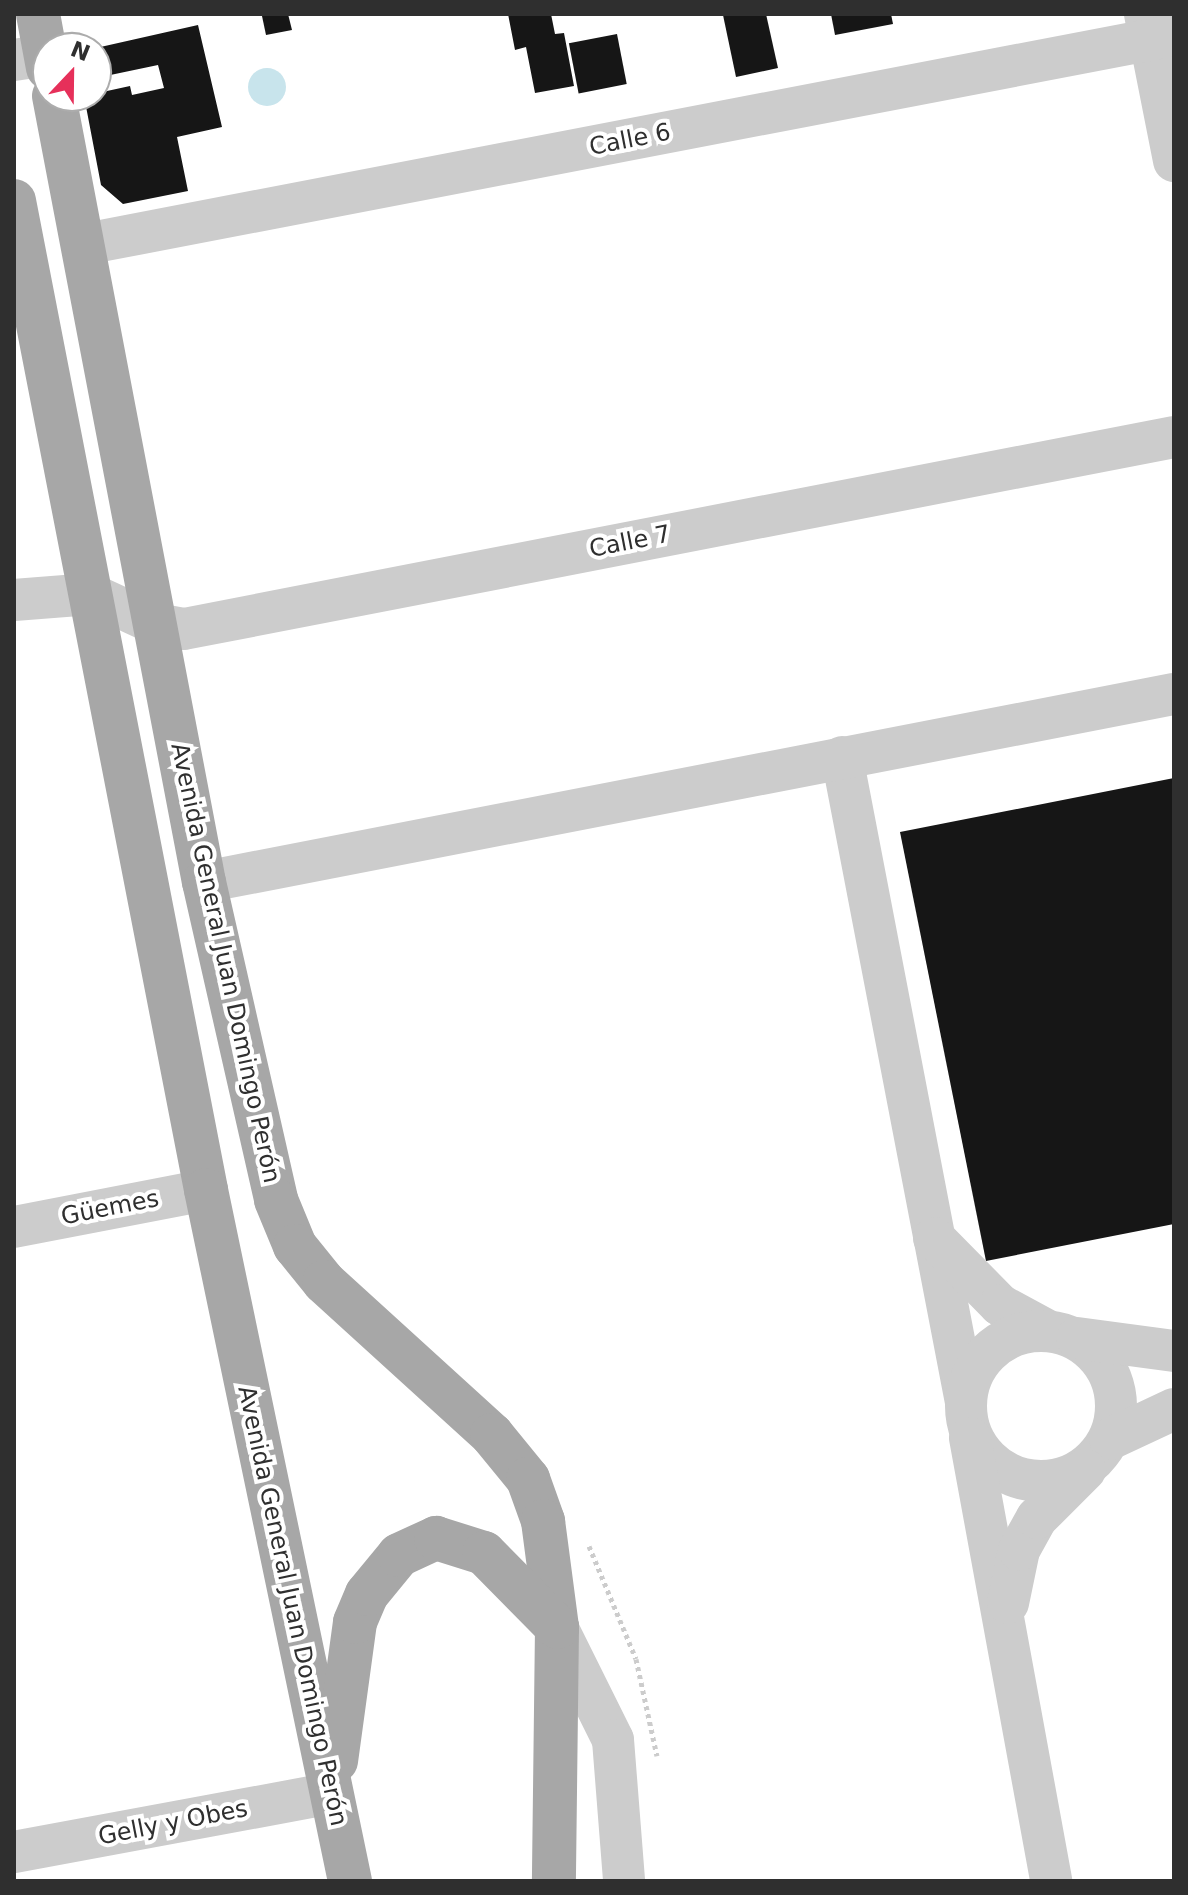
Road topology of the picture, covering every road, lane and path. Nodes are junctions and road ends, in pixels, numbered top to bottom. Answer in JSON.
{"nodes":[{"id":1,"x":1156,"y":29,"type":"edge"},
{"id":2,"x":53,"y":112,"type":"edge"},
{"id":3,"x":1174,"y":161,"type":"edge"},
{"id":4,"x":14,"y":201,"type":"edge"},
{"id":5,"x":85,"y":244,"type":"junction"},
{"id":6,"x":1174,"y":437,"type":"edge"},
{"id":7,"x":91,"y":594,"type":"junction"},
{"id":8,"x":14,"y":600,"type":"edge"},
{"id":9,"x":156,"y":624,"type":"junction"},
{"id":10,"x":1174,"y":694,"type":"edge"},
{"id":11,"x":842,"y":757,"type":"junction"},
{"id":12,"x":204,"y":882,"type":"junction"},
{"id":13,"x":206,"y":1190,"type":"junction"},
{"id":14,"x":14,"y":1227,"type":"edge"},
{"id":15,"x":933,"y":1238,"type":"junction"},
{"id":16,"x":1058,"y":1333,"type":"junction"},
{"id":17,"x":1174,"y":1351,"type":"edge"},
{"id":18,"x":1174,"y":1409,"type":"edge"},
{"id":19,"x":967,"y":1414,"type":"junction"},
{"id":20,"x":1103,"y":1449,"type":"junction"},
{"id":21,"x":581,"y":1535,"type":"dead end"},
{"id":22,"x":1005,"y":1615,"type":"junction"},
{"id":23,"x":557,"y":1627,"type":"junction"},
{"id":24,"x":657,"y":1771,"type":"dead end"},
{"id":25,"x":332,"y":1793,"type":"junction"},
{"id":26,"x":14,"y":1852,"type":"edge"},
{"id":27,"x":350,"y":1881,"type":"edge"},
{"id":28,"x":554,"y":1881,"type":"edge"},
{"id":29,"x":624,"y":1881,"type":"edge"},
{"id":30,"x":1051,"y":1881,"type":"edge"}],
"edges":[{"from":1,"to":3,"type":"street"},
{"from":1,"to":5,"type":"street","name":"Calle 6"},
{"from":2,"to":5,"type":"main road","name":"Avenida General Juan Domingo Perón"},
{"from":4,"to":7,"type":"main road","name":"Avenida General Juan Domingo Perón"},
{"from":5,"to":9,"type":"main road","name":"Avenida General Juan Domingo Perón"},
{"from":6,"to":9,"type":"street","name":"Calle 7"},
{"from":7,"to":8,"type":"street"},
{"from":7,"to":9,"type":"street","name":"Calle 7"},
{"from":7,"to":13,"type":"main road","name":"Avenida General Juan Domingo Perón"},
{"from":9,"to":12,"type":"main road","name":"Avenida General Juan Domingo Perón"},
{"from":10,"to":11,"type":"street"},
{"from":11,"to":12,"type":"street"},
{"from":11,"to":15,"type":"street"},
{"from":12,"to":23,"type":"main road","name":"Avenida General Juan Domingo Perón"},
{"from":13,"to":14,"type":"street","name":"Güemes"},
{"from":13,"to":25,"type":"main road","name":"Avenida General Juan Domingo Perón"},
{"from":15,"to":16,"type":"street"},
{"from":15,"to":19,"type":"street"},
{"from":16,"to":17,"type":"street"},
{"from":16,"to":19,"type":"street"},
{"from":16,"to":20,"type":"street"},
{"from":18,"to":20,"type":"street"},
{"from":19,"to":20,"type":"street"},
{"from":19,"to":22,"type":"street"},
{"from":20,"to":22,"type":"street"},
{"from":21,"to":24,"type":"path"},
{"from":22,"to":30,"type":"street"},
{"from":23,"to":25,"type":"main road"},
{"from":23,"to":28,"type":"main road","name":"Avenida General Juan Domingo Perón"},
{"from":23,"to":29,"type":"street"},
{"from":25,"to":26,"type":"street","name":"Gelly y Obes"},
{"from":25,"to":27,"type":"main road","name":"Avenida General Juan Domingo Perón"}]}
